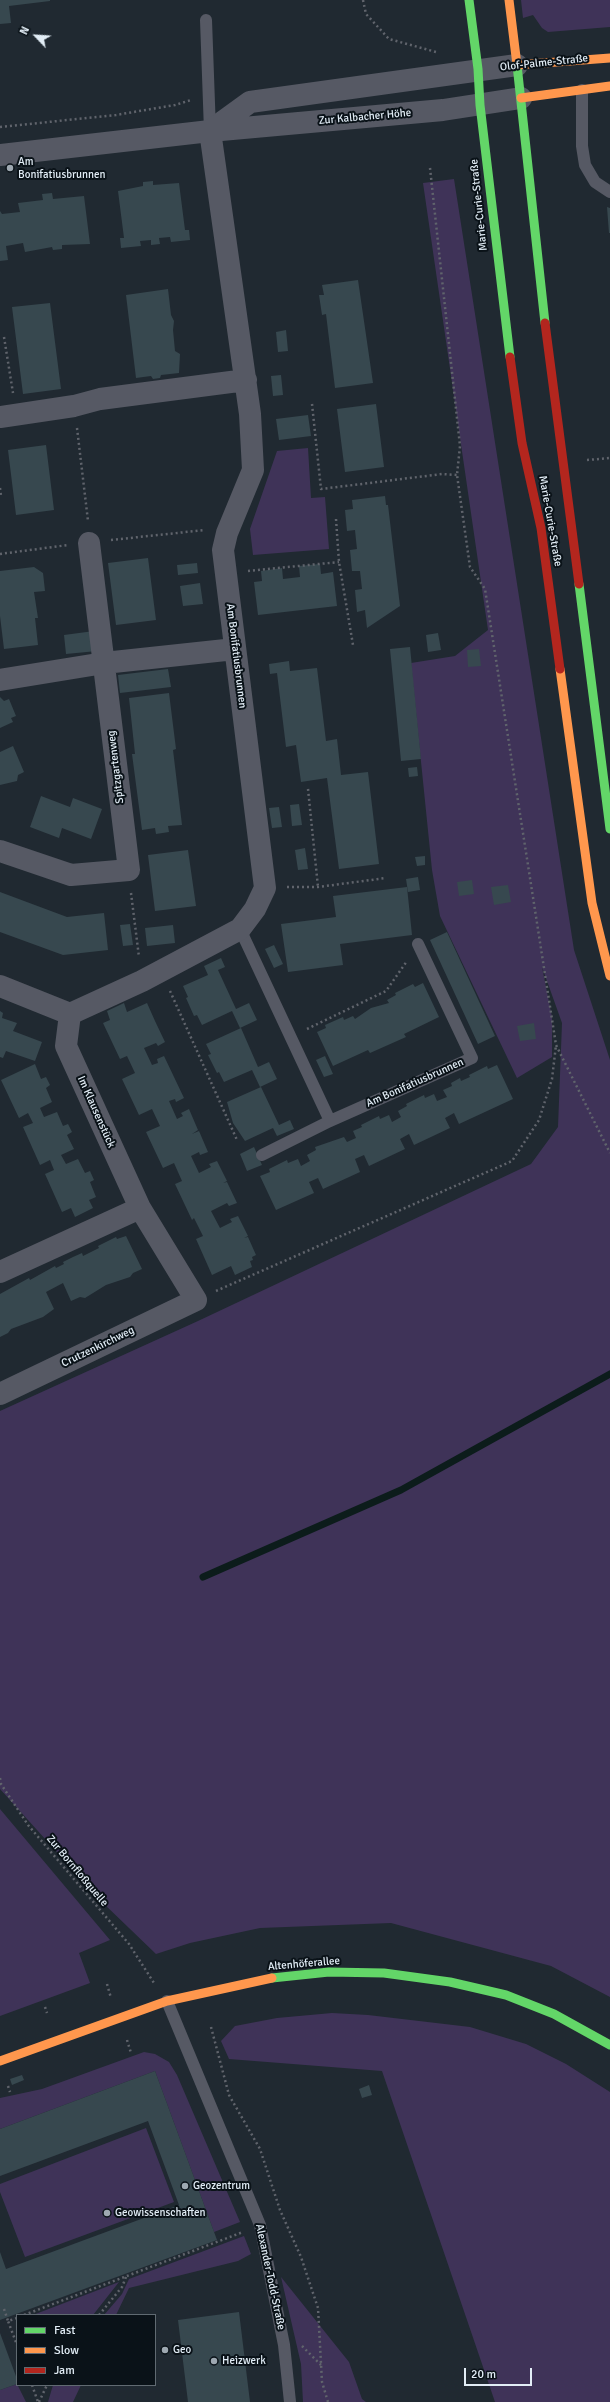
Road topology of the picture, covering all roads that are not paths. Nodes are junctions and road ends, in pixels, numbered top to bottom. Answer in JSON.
{"nodes":[{"id":1,"x":469,"y":0,"type":"edge"},
{"id":2,"x":509,"y":0,"type":"edge"},
{"id":3,"x":206,"y":20,"type":"dead end"},
{"id":4,"x":610,"y":58,"type":"edge"},
{"id":5,"x":517,"y":65,"type":"junction"},
{"id":6,"x":478,"y":69,"type":"junction"},
{"id":7,"x":610,"y":86,"type":"edge"},
{"id":8,"x":582,"y":90,"type":"junction"},
{"id":9,"x":520,"y":98,"type":"junction"},
{"id":10,"x":480,"y":105,"type":"junction"},
{"id":11,"x":210,"y":131,"type":"junction"},
{"id":12,"x":0,"y":155,"type":"edge"},
{"id":13,"x":610,"y":192,"type":"edge"},
{"id":14,"x":246,"y":380,"type":"junction"},
{"id":15,"x":8,"y":416,"type":"edge"},
{"id":16,"x":89,"y":543,"type":"road end"},
{"id":17,"x":235,"y":649,"type":"junction"},
{"id":18,"x":104,"y":663,"type":"junction"},
{"id":19,"x":0,"y":680,"type":"edge"},
{"id":20,"x":610,"y":829,"type":"edge"},
{"id":21,"x":0,"y":851,"type":"edge"},
{"id":22,"x":240,"y":929,"type":"junction"},
{"id":23,"x":418,"y":944,"type":"road end"},
{"id":24,"x":610,"y":976,"type":"edge"},
{"id":25,"x":0,"y":986,"type":"edge"},
{"id":26,"x":70,"y":1014,"type":"junction"},
{"id":27,"x":330,"y":1121,"type":"junction"},
{"id":28,"x":262,"y":1155,"type":"dead end"},
{"id":29,"x":140,"y":1208,"type":"junction"},
{"id":30,"x":0,"y":1272,"type":"edge"},
{"id":31,"x":196,"y":1300,"type":"joint"},
{"id":32,"x":0,"y":1394,"type":"edge"},
{"id":33,"x":167,"y":2001,"type":"junction"},
{"id":34,"x":610,"y":2045,"type":"edge"},
{"id":35,"x":0,"y":2061,"type":"edge"},
{"id":36,"x":290,"y":2402,"type":"edge"}],
"edges":[{"from":1,"to":6,"type":"main road","name":"Marie-Curie-Straße"},
{"from":2,"to":5,"type":"main road","name":"Marie-Curie-Straße"},
{"from":3,"to":11,"type":"lane"},
{"from":4,"to":5,"type":"main road","name":"Olof-Palme-Straße"},
{"from":5,"to":6,"type":"street","name":"Olof-Palme-Straße"},
{"from":5,"to":9,"type":"main road","name":"Marie-Curie-Straße"},
{"from":6,"to":10,"type":"main road","name":"Marie-Curie-Straße"},
{"from":6,"to":11,"type":"street","name":"Zur Kalbacher Höhe"},
{"from":7,"to":8,"type":"main road"},
{"from":8,"to":9,"type":"main road"},
{"from":8,"to":13,"type":"lane"},
{"from":9,"to":10,"type":"street","name":"Zur Kalbacher Höhe"},
{"from":9,"to":20,"type":"main road","name":"Marie-Curie-Straße"},
{"from":10,"to":11,"type":"street","name":"Zur Kalbacher Höhe"},
{"from":10,"to":24,"type":"main road","name":"Marie-Curie-Straße"},
{"from":11,"to":12,"type":"street","name":"Zur Kalbacher Höhe"},
{"from":11,"to":14,"type":"street","name":"Am Bonifatiusbrunnen"},
{"from":14,"to":15,"type":"street"},
{"from":14,"to":17,"type":"street","name":"Am Bonifatiusbrunnen"},
{"from":16,"to":18,"type":"street","name":"Spitzgartenweg"},
{"from":17,"to":18,"type":"street"},
{"from":17,"to":22,"type":"street","name":"Am Bonifatiusbrunnen"},
{"from":18,"to":19,"type":"street"},
{"from":18,"to":21,"type":"street","name":"Spitzgartenweg"},
{"from":22,"to":26,"type":"street"},
{"from":22,"to":27,"type":"lane"},
{"from":23,"to":27,"type":"lane","name":"Am Bonifatiusbrunnen"},
{"from":25,"to":26,"type":"street"},
{"from":26,"to":29,"type":"street","name":"Im Klausenstück"},
{"from":27,"to":28,"type":"lane","name":"Am Bonifatiusbrunnen"},
{"from":29,"to":30,"type":"street"},
{"from":29,"to":31,"type":"street","name":"Im Klausenstück"},
{"from":31,"to":32,"type":"street","name":"Crutzenkirchweg"},
{"from":33,"to":34,"type":"main road","name":"Altenhöferallee"},
{"from":33,"to":35,"type":"main road","name":"Altenhöferallee"},
{"from":33,"to":36,"type":"lane","name":"Alexander-Todd-Straße"}]}
